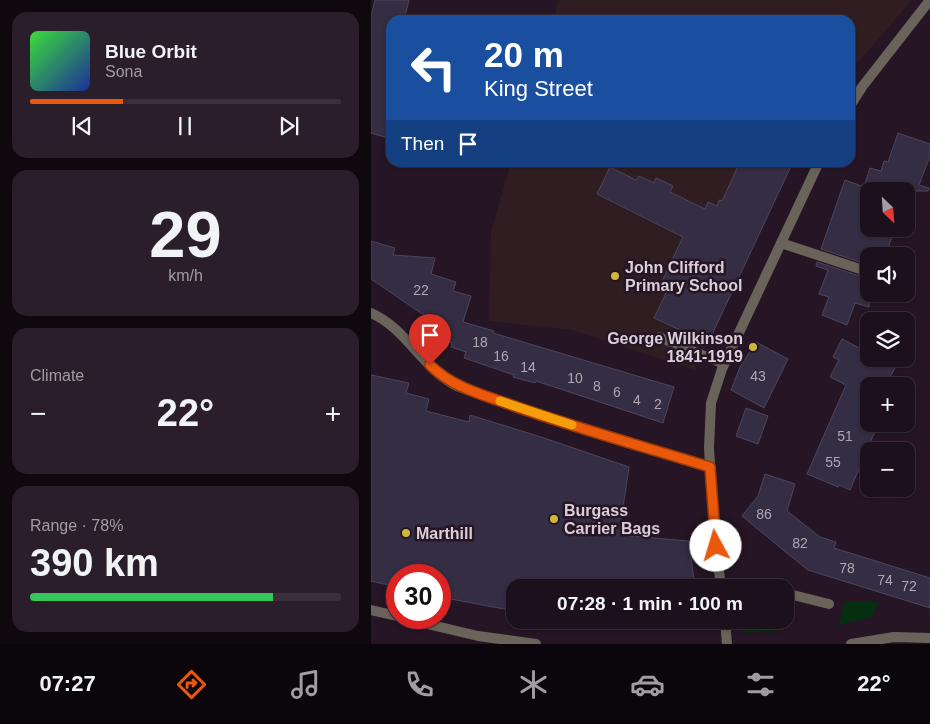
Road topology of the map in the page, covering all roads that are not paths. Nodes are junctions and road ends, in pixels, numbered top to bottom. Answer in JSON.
{"nodes":[{"id":1,"x":930,"y":0,"type":"edge"},
{"id":2,"x":855,"y":98,"type":"edge"},
{"id":3,"x":817,"y":167,"type":"edge"},
{"id":4,"x":781,"y":243,"type":"junction"},
{"id":5,"x":860,"y":269,"type":"edge"},
{"id":6,"x":371,"y":313,"type":"edge"},
{"id":7,"x":659,"y":337,"type":"dead end"},
{"id":8,"x":724,"y":364,"type":"junction"},
{"id":9,"x":710,"y":467,"type":"junction"},
{"id":10,"x":720,"y":579,"type":"edge"},
{"id":11,"x":794,"y":595,"type":"edge"},
{"id":12,"x":829,"y":604,"type":"dead end"},
{"id":13,"x":371,"y":610,"type":"edge"},
{"id":14,"x":386,"y":613,"type":"edge"},
{"id":15,"x":440,"y":629,"type":"edge"},
{"id":16,"x":726,"y":629,"type":"edge"},
{"id":17,"x":930,"y":638,"type":"edge"},
{"id":18,"x":478,"y":640,"type":"edge"},
{"id":19,"x":894,"y":641,"type":"edge"},
{"id":20,"x":536,"y":644,"type":"edge"},
{"id":21,"x":727,"y":644,"type":"edge"},
{"id":22,"x":851,"y":644,"type":"edge"}],
"edges":[{"from":1,"to":2,"type":"street"},
{"from":3,"to":4,"type":"street"},
{"from":4,"to":5,"type":"street"},
{"from":4,"to":8,"type":"street"},
{"from":6,"to":9,"type":"street"},
{"from":7,"to":8,"type":"street"},
{"from":8,"to":9,"type":"street"},
{"from":9,"to":10,"type":"street"},
{"from":11,"to":12,"type":"street"},
{"from":13,"to":14,"type":"street"},
{"from":15,"to":18,"type":"street"},
{"from":16,"to":21,"type":"street"},
{"from":17,"to":19,"type":"street"},
{"from":18,"to":20,"type":"street"},
{"from":19,"to":22,"type":"street"}]}
